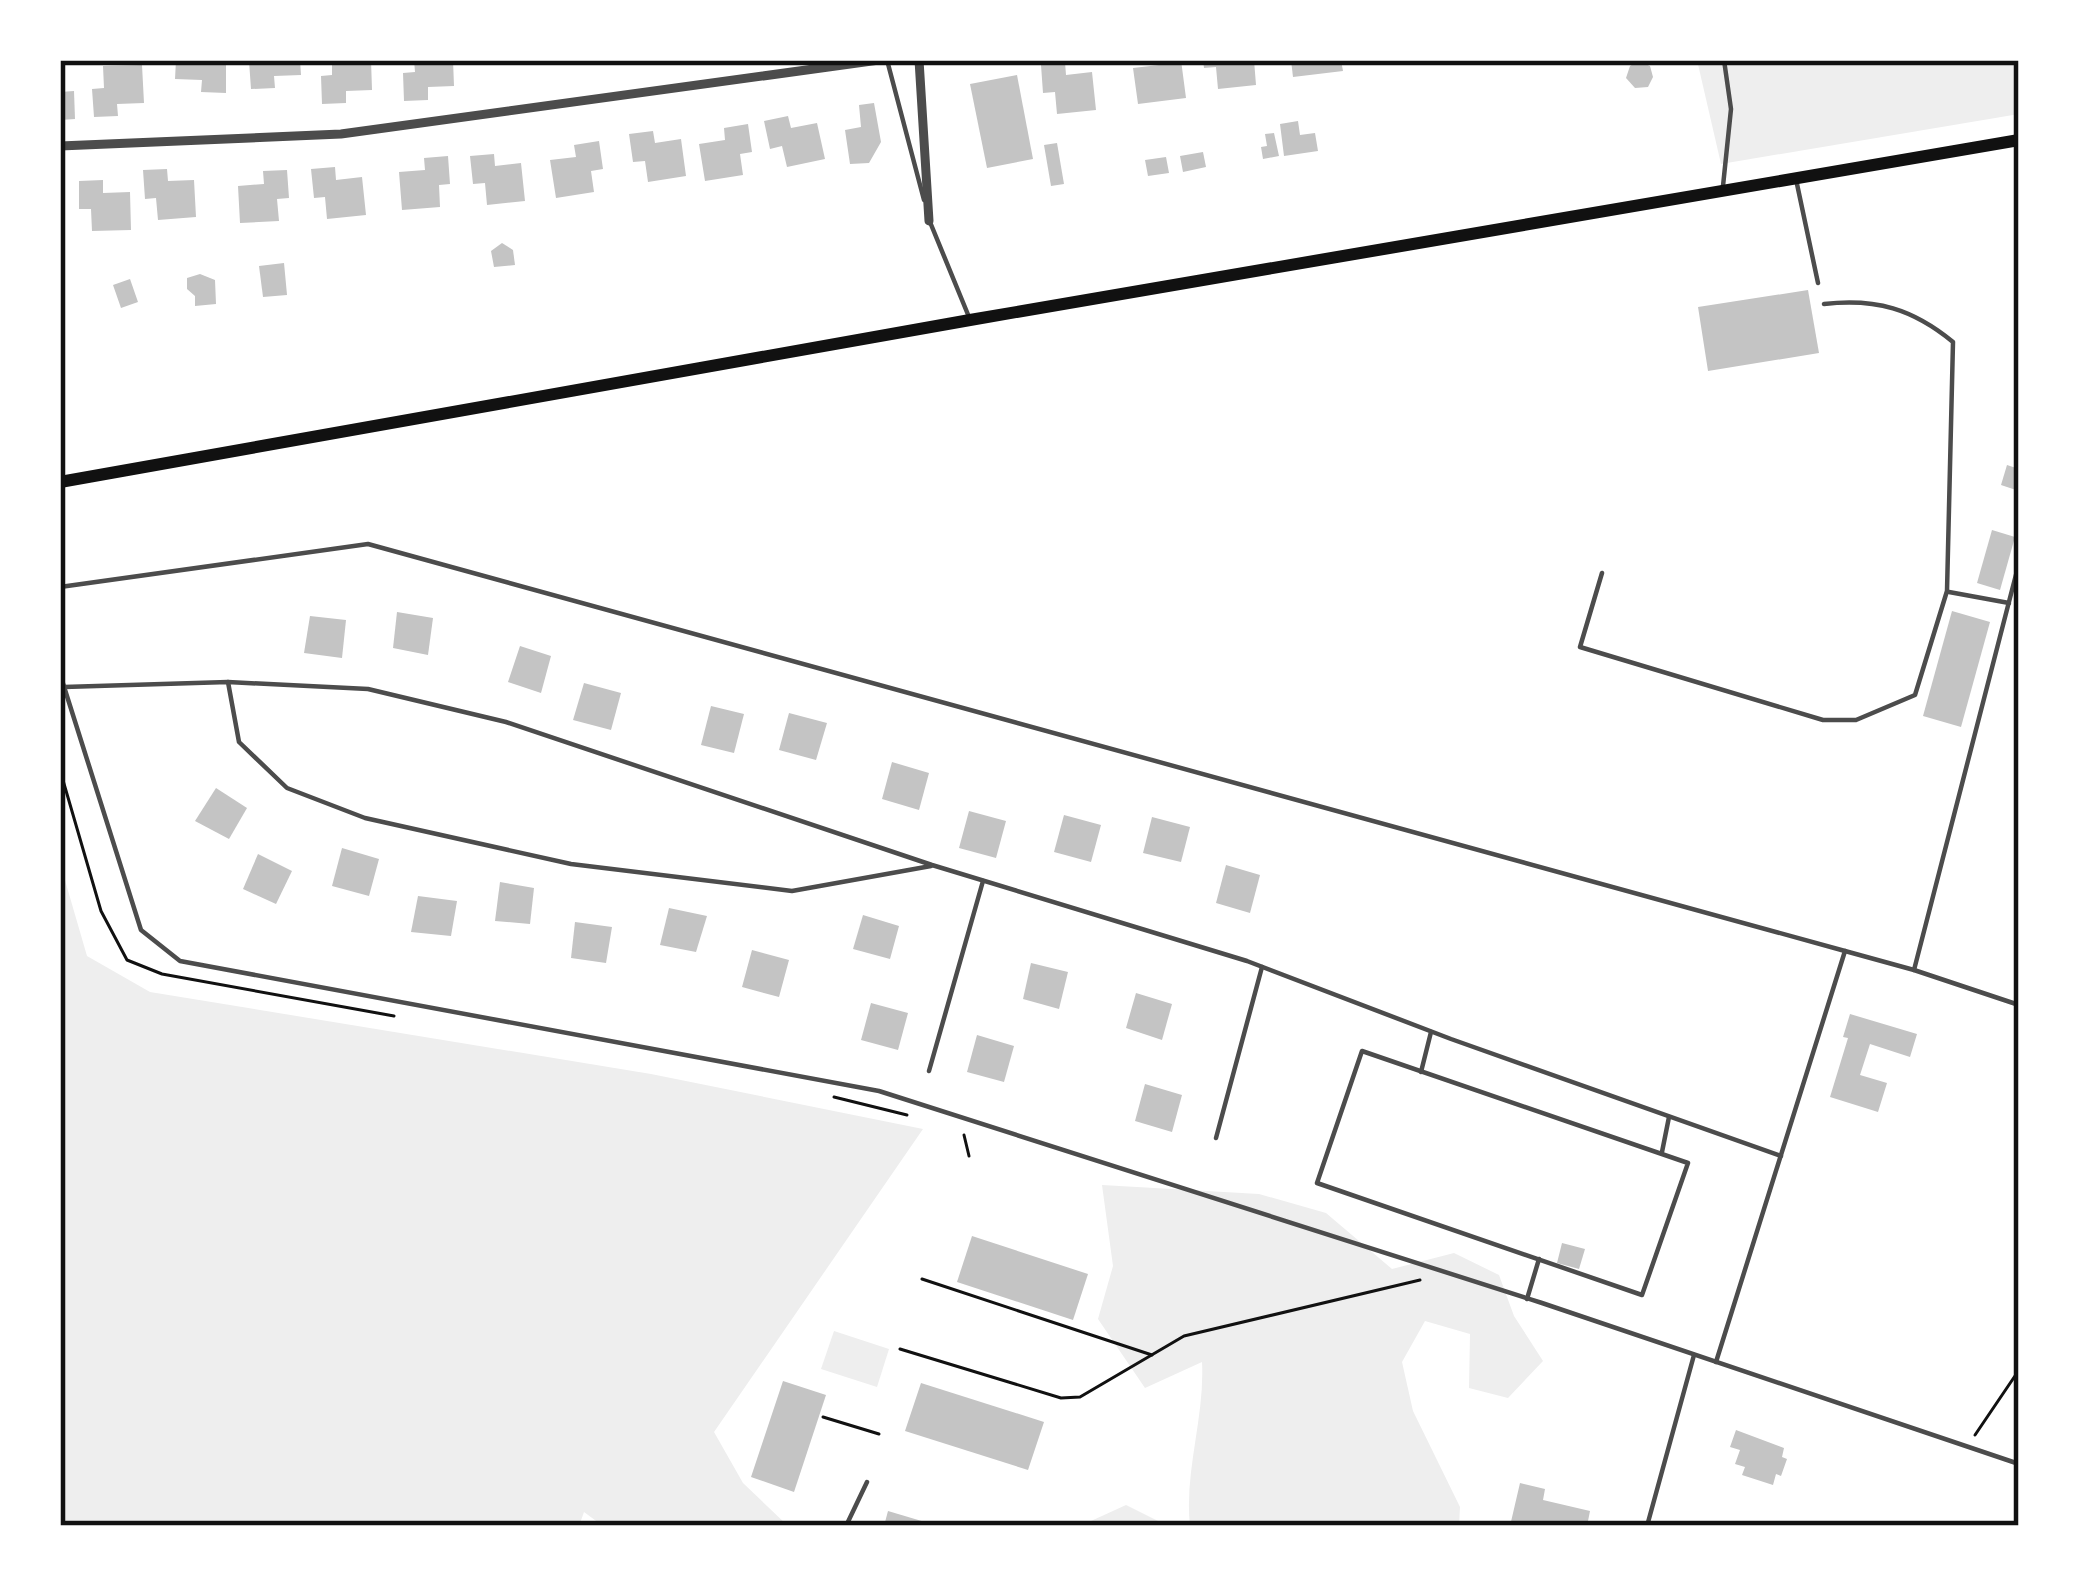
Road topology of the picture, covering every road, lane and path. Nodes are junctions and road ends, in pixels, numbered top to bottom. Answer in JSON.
{"nodes":[{"id":1,"x":883,"y":60,"type":"edge"},
{"id":2,"x":919,"y":60,"type":"edge"},
{"id":3,"x":1724,"y":60,"type":"edge"},
{"id":4,"x":2019,"y":140,"type":"edge"},
{"id":5,"x":60,"y":146,"type":"edge"},
{"id":6,"x":1796,"y":178,"type":"junction"},
{"id":7,"x":1722,"y":191,"type":"junction"},
{"id":8,"x":929,"y":221,"type":"junction"},
{"id":9,"x":1818,"y":283,"type":"dead end"},
{"id":10,"x":1824,"y":304,"type":"dead end"},
{"id":11,"x":970,"y":320,"type":"junction"},
{"id":12,"x":60,"y":482,"type":"edge"},
{"id":13,"x":2019,"y":563,"type":"edge"},
{"id":14,"x":1602,"y":573,"type":"dead end"},
{"id":15,"x":60,"y":587,"type":"edge"},
{"id":16,"x":1947,"y":591,"type":"junction"},
{"id":17,"x":2009,"y":603,"type":"junction"},
{"id":18,"x":60,"y":674,"type":"edge"},
{"id":19,"x":228,"y":682,"type":"junction"},
{"id":20,"x":64,"y":688,"type":"junction"},
{"id":21,"x":932,"y":866,"type":"junction"},
{"id":22,"x":983,"y":881,"type":"junction"},
{"id":23,"x":1845,"y":952,"type":"junction"},
{"id":24,"x":1262,"y":967,"type":"junction"},
{"id":25,"x":1914,"y":970,"type":"junction"},
{"id":26,"x":2019,"y":1005,"type":"edge"},
{"id":27,"x":1431,"y":1032,"type":"junction"},
{"id":28,"x":929,"y":1071,"type":"dead end"},
{"id":29,"x":1421,"y":1072,"type":"junction"},
{"id":30,"x":1669,"y":1117,"type":"junction"},
{"id":31,"x":1216,"y":1138,"type":"dead end"},
{"id":32,"x":1661,"y":1154,"type":"junction"},
{"id":33,"x":1781,"y":1156,"type":"junction"},
{"id":34,"x":1539,"y":1259,"type":"junction"},
{"id":35,"x":1456,"y":1275,"type":"junction"},
{"id":36,"x":922,"y":1279,"type":"dead end"},
{"id":37,"x":1527,"y":1299,"type":"junction"},
{"id":38,"x":901,"y":1348,"type":"dead end"},
{"id":39,"x":1694,"y":1354,"type":"junction"},
{"id":40,"x":1154,"y":1355,"type":"junction"},
{"id":41,"x":1716,"y":1362,"type":"junction"},
{"id":42,"x":2019,"y":1370,"type":"edge"},
{"id":43,"x":2010,"y":1382,"type":"junction"},
{"id":44,"x":2019,"y":1389,"type":"edge"},
{"id":45,"x":823,"y":1417,"type":"dead end"},
{"id":46,"x":880,"y":1434,"type":"dead end"},
{"id":47,"x":1968,"y":1446,"type":"junction"},
{"id":48,"x":2019,"y":1464,"type":"edge"},
{"id":49,"x":867,"y":1482,"type":"dead end"},
{"id":50,"x":846,"y":1526,"type":"edge"},
{"id":51,"x":1647,"y":1526,"type":"edge"}],
"edges":[{"from":1,"to":5,"type":"street"},
{"from":1,"to":8,"type":"lane"},
{"from":2,"to":8,"type":"street"},
{"from":3,"to":7,"type":"lane"},
{"from":4,"to":6,"type":"main road"},
{"from":6,"to":7,"type":"main road"},
{"from":6,"to":9,"type":"lane"},
{"from":7,"to":11,"type":"main road"},
{"from":8,"to":11,"type":"lane"},
{"from":10,"to":16,"type":"lane"},
{"from":11,"to":12,"type":"main road"},
{"from":13,"to":17,"type":"lane"},
{"from":14,"to":16,"type":"lane"},
{"from":15,"to":23,"type":"lane"},
{"from":16,"to":17,"type":"lane"},
{"from":17,"to":25,"type":"lane"},
{"from":18,"to":20,"type":"lane"},
{"from":19,"to":20,"type":"lane"},
{"from":19,"to":21,"type":"lane"},
{"from":19,"to":21,"type":"lane"},
{"from":20,"to":35,"type":"lane"},
{"from":21,"to":22,"type":"lane"},
{"from":22,"to":24,"type":"lane"},
{"from":22,"to":28,"type":"lane"},
{"from":23,"to":25,"type":"lane"},
{"from":23,"to":33,"type":"lane"},
{"from":24,"to":27,"type":"lane"},
{"from":24,"to":31,"type":"lane"},
{"from":25,"to":26,"type":"lane"},
{"from":27,"to":29,"type":"lane"},
{"from":27,"to":30,"type":"lane"},
{"from":29,"to":32,"type":"lane"},
{"from":29,"to":34,"type":"lane"},
{"from":30,"to":32,"type":"lane"},
{"from":30,"to":33,"type":"lane"},
{"from":32,"to":34,"type":"lane"},
{"from":33,"to":41,"type":"lane"},
{"from":34,"to":37,"type":"lane"},
{"from":35,"to":37,"type":"lane"},
{"from":35,"to":40,"type":"path"},
{"from":36,"to":40,"type":"path"},
{"from":37,"to":39,"type":"lane"},
{"from":38,"to":40,"type":"path"},
{"from":39,"to":41,"type":"lane"},
{"from":39,"to":51,"type":"lane"},
{"from":41,"to":47,"type":"lane"},
{"from":42,"to":43,"type":"path"},
{"from":43,"to":44,"type":"path"},
{"from":43,"to":47,"type":"path"},
{"from":45,"to":46,"type":"path"},
{"from":47,"to":48,"type":"lane"},
{"from":49,"to":50,"type":"lane"}]}
